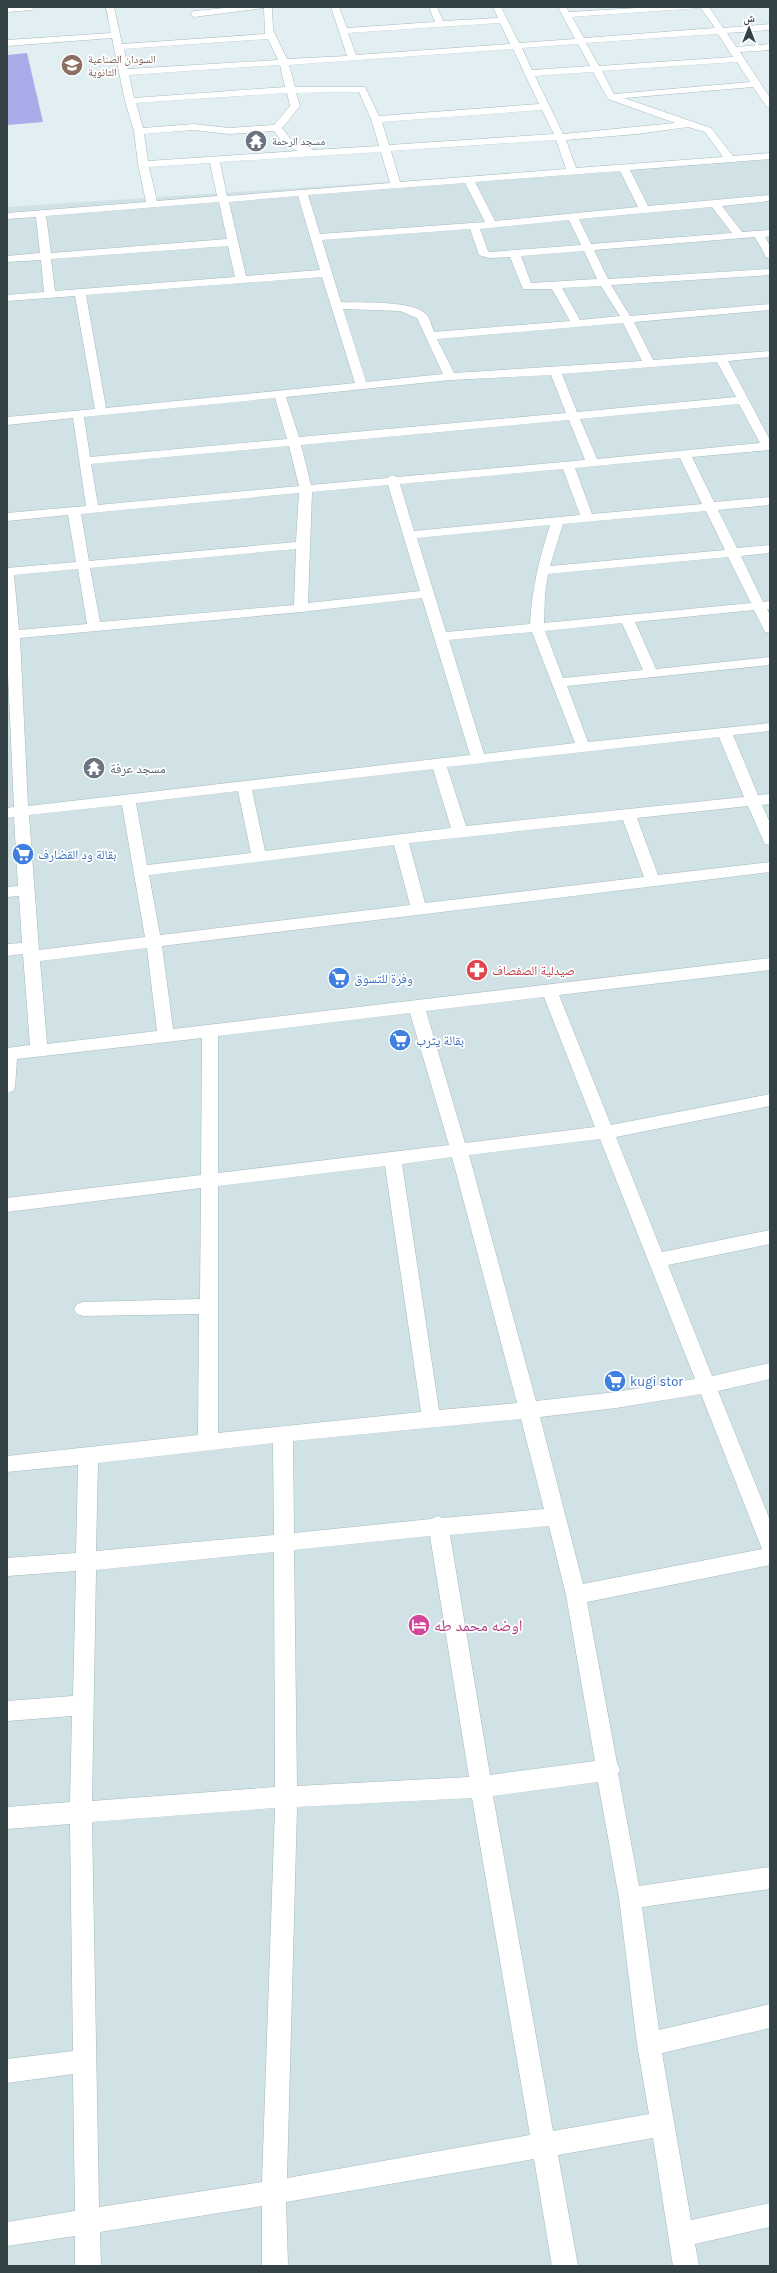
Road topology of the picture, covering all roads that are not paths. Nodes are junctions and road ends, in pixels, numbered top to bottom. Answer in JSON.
{"nodes":[{"id":1,"x":32,"y":7,"type":"edge"},
{"id":2,"x":110,"y":7,"type":"edge"},
{"id":3,"x":260,"y":7,"type":"edge"},
{"id":4,"x":268,"y":7,"type":"edge"},
{"id":5,"x":335,"y":7,"type":"edge"},
{"id":6,"x":432,"y":7,"type":"edge"},
{"id":7,"x":497,"y":7,"type":"edge"},
{"id":8,"x":698,"y":7,"type":"edge"},
{"id":9,"x":705,"y":7,"type":"edge"},
{"id":10,"x":7,"y":9,"type":"edge"},
{"id":11,"x":635,"y":9,"type":"edge"},
{"id":12,"x":565,"y":11,"type":"edge"},
{"id":13,"x":195,"y":14,"type":"edge"},
{"id":14,"x":504,"y":20,"type":"junction"},
{"id":15,"x":440,"y":24,"type":"junction"},
{"id":16,"x":770,"y":27,"type":"edge"},
{"id":17,"x":719,"y":30,"type":"junction"},
{"id":18,"x":343,"y":31,"type":"junction"},
{"id":19,"x":115,"y":35,"type":"junction"},
{"id":20,"x":271,"y":36,"type":"junction"},
{"id":21,"x":581,"y":41,"type":"junction"},
{"id":22,"x":7,"y":43,"type":"edge"},
{"id":23,"x":517,"y":46,"type":"junction"},
{"id":24,"x":119,"y":47,"type":"junction"},
{"id":25,"x":770,"y":47,"type":"edge"},
{"id":26,"x":734,"y":50,"type":"junction"},
{"id":27,"x":352,"y":58,"type":"junction"},
{"id":28,"x":739,"y":59,"type":"junction"},
{"id":29,"x":284,"y":63,"type":"junction"},
{"id":30,"x":596,"y":69,"type":"junction"},
{"id":31,"x":125,"y":72,"type":"junction"},
{"id":32,"x":531,"y":73,"type":"junction"},
{"id":33,"x":756,"y":84,"type":"junction"},
{"id":34,"x":290,"y":90,"type":"junction"},
{"id":35,"x":611,"y":97,"type":"junction"},
{"id":36,"x":130,"y":101,"type":"junction"},
{"id":37,"x":770,"y":105,"type":"edge"},
{"id":38,"x":545,"y":107,"type":"junction"},
{"id":39,"x":376,"y":119,"type":"junction"},
{"id":40,"x":688,"y":124,"type":"junction"},
{"id":41,"x":277,"y":128,"type":"junction"},
{"id":42,"x":139,"y":131,"type":"junction"},
{"id":43,"x":560,"y":137,"type":"junction"},
{"id":44,"x":384,"y":149,"type":"junction"},
{"id":45,"x":311,"y":153,"type":"junction"},
{"id":46,"x":770,"y":156,"type":"edge"},
{"id":47,"x":214,"y":159,"type":"junction"},
{"id":48,"x":730,"y":159,"type":"junction"},
{"id":49,"x":143,"y":164,"type":"junction"},
{"id":50,"x":624,"y":168,"type":"junction"},
{"id":51,"x":572,"y":172,"type":"junction"},
{"id":52,"x":469,"y":180,"type":"junction"},
{"id":53,"x":396,"y":185,"type":"junction"},
{"id":54,"x":302,"y":193,"type":"junction"},
{"id":55,"x":770,"y":198,"type":"edge"},
{"id":56,"x":224,"y":199,"type":"junction"},
{"id":57,"x":152,"y":204,"type":"junction"},
{"id":58,"x":716,"y":205,"type":"junction"},
{"id":59,"x":645,"y":210,"type":"junction"},
{"id":60,"x":41,"y":214,"type":"junction"},
{"id":61,"x":7,"y":216,"type":"edge"},
{"id":62,"x":573,"y":217,"type":"junction"},
{"id":63,"x":491,"y":224,"type":"junction"},
{"id":64,"x":474,"y":226,"type":"junction"},
{"id":65,"x":770,"y":233,"type":"edge"},
{"id":66,"x":738,"y":234,"type":"junction"},
{"id":67,"x":758,"y":234,"type":"junction"},
{"id":68,"x":317,"y":236,"type":"junction"},
{"id":69,"x":233,"y":242,"type":"junction"},
{"id":70,"x":587,"y":247,"type":"junction"},
{"id":71,"x":514,"y":252,"type":"junction"},
{"id":72,"x":770,"y":255,"type":"edge"},
{"id":73,"x":45,"y":256,"type":"junction"},
{"id":74,"x":7,"y":259,"type":"edge"},
{"id":75,"x":770,"y":272,"type":"edge"},
{"id":76,"x":326,"y":273,"type":"junction"},
{"id":77,"x":241,"y":280,"type":"junction"},
{"id":78,"x":604,"y":282,"type":"junction"},
{"id":79,"x":555,"y":285,"type":"junction"},
{"id":80,"x":80,"y":292,"type":"junction"},
{"id":81,"x":50,"y":294,"type":"junction"},
{"id":82,"x":7,"y":298,"type":"edge"},
{"id":83,"x":335,"y":305,"type":"junction"},
{"id":84,"x":770,"y":308,"type":"edge"},
{"id":85,"x":627,"y":319,"type":"junction"},
{"id":86,"x":577,"y":324,"type":"junction"},
{"id":87,"x":430,"y":336,"type":"junction"},
{"id":88,"x":770,"y":354,"type":"edge"},
{"id":89,"x":721,"y":358,"type":"junction"},
{"id":90,"x":649,"y":364,"type":"junction"},
{"id":91,"x":555,"y":372,"type":"junction"},
{"id":92,"x":450,"y":377,"type":"junction"},
{"id":93,"x":361,"y":386,"type":"junction"},
{"id":94,"x":279,"y":393,"type":"junction"},
{"id":95,"x":742,"y":400,"type":"junction"},
{"id":96,"x":101,"y":411,"type":"junction"},
{"id":97,"x":78,"y":414,"type":"junction"},
{"id":98,"x":572,"y":415,"type":"junction"},
{"id":99,"x":7,"y":421,"type":"edge"},
{"id":100,"x":294,"y":441,"type":"junction"},
{"id":101,"x":769,"y":446,"type":"edge"},
{"id":102,"x":685,"y":455,"type":"junction"},
{"id":103,"x":84,"y":461,"type":"junction"},
{"id":104,"x":592,"y":462,"type":"junction"},
{"id":105,"x":567,"y":464,"type":"junction"},
{"id":106,"x":392,"y":479,"type":"junction"},
{"id":107,"x":306,"y":489,"type":"junction"},
{"id":108,"x":770,"y":501,"type":"edge"},
{"id":109,"x":711,"y":507,"type":"junction"},
{"id":110,"x":93,"y":509,"type":"junction"},
{"id":111,"x":74,"y":511,"type":"junction"},
{"id":112,"x":7,"y":517,"type":"edge"},
{"id":113,"x":587,"y":518,"type":"junction"},
{"id":114,"x":557,"y":522,"type":"junction"},
{"id":115,"x":408,"y":535,"type":"junction"},
{"id":116,"x":302,"y":545,"type":"junction"},
{"id":117,"x":770,"y":549,"type":"edge"},
{"id":118,"x":732,"y":553,"type":"junction"},
{"id":119,"x":82,"y":565,"type":"junction"},
{"id":120,"x":543,"y":571,"type":"junction"},
{"id":121,"x":7,"y":573,"type":"edge"},
{"id":122,"x":427,"y":594,"type":"junction"},
{"id":123,"x":764,"y":605,"type":"edge"},
{"id":124,"x":301,"y":608,"type":"junction"},
{"id":125,"x":627,"y":620,"type":"junction"},
{"id":126,"x":94,"y":627,"type":"junction"},
{"id":127,"x":537,"y":628,"type":"junction"},
{"id":128,"x":770,"y":629,"type":"edge"},
{"id":129,"x":10,"y":635,"type":"edge"},
{"id":130,"x":440,"y":637,"type":"junction"},
{"id":131,"x":770,"y":661,"type":"edge"},
{"id":132,"x":651,"y":673,"type":"junction"},
{"id":133,"x":559,"y":683,"type":"junction"},
{"id":134,"x":770,"y":727,"type":"edge"},
{"id":135,"x":724,"y":732,"type":"junction"},
{"id":136,"x":583,"y":746,"type":"junction"},
{"id":137,"x":479,"y":760,"type":"junction"},
{"id":138,"x":439,"y":764,"type":"junction"},
{"id":139,"x":244,"y":787,"type":"junction"},
{"id":140,"x":770,"y":799,"type":"edge"},
{"id":141,"x":128,"y":800,"type":"junction"},
{"id":142,"x":753,"y":801,"type":"junction"},
{"id":143,"x":14,"y":812,"type":"edge"},
{"id":144,"x":628,"y":814,"type":"junction"},
{"id":145,"x":460,"y":832,"type":"junction"},
{"id":146,"x":400,"y":838,"type":"junction"},
{"id":147,"x":770,"y":840,"type":"edge"},
{"id":148,"x":259,"y":857,"type":"junction"},
{"id":149,"x":770,"y":867,"type":"edge"},
{"id":150,"x":141,"y":871,"type":"junction"},
{"id":151,"x":653,"y":881,"type":"junction"},
{"id":152,"x":26,"y":890,"type":"junction"},
{"id":153,"x":7,"y":892,"type":"edge"},
{"id":154,"x":419,"y":910,"type":"junction"},
{"id":155,"x":154,"y":942,"type":"junction"},
{"id":156,"x":7,"y":950,"type":"edge"},
{"id":157,"x":30,"y":952,"type":"junction"},
{"id":158,"x":770,"y":964,"type":"edge"},
{"id":159,"x":549,"y":989,"type":"junction"},
{"id":160,"x":416,"y":1006,"type":"junction"},
{"id":161,"x":210,"y":1031,"type":"junction"},
{"id":162,"x":166,"y":1036,"type":"junction"},
{"id":163,"x":39,"y":1050,"type":"junction"},
{"id":164,"x":8,"y":1054,"type":"edge"},
{"id":165,"x":7,"y":1087,"type":"edge"},
{"id":166,"x":770,"y":1100,"type":"edge"},
{"id":167,"x":607,"y":1132,"type":"junction"},
{"id":168,"x":459,"y":1151,"type":"junction"},
{"id":169,"x":393,"y":1160,"type":"junction"},
{"id":170,"x":210,"y":1181,"type":"junction"},
{"id":171,"x":7,"y":1205,"type":"edge"},
{"id":172,"x":770,"y":1237,"type":"edge"},
{"id":173,"x":656,"y":1260,"type":"junction"},
{"id":174,"x":209,"y":1306,"type":"junction"},
{"id":175,"x":82,"y":1309,"type":"dead end"},
{"id":176,"x":770,"y":1371,"type":"edge"},
{"id":177,"x":708,"y":1385,"type":"junction"},
{"id":178,"x":529,"y":1411,"type":"junction"},
{"id":179,"x":430,"y":1418,"type":"junction"},
{"id":180,"x":283,"y":1433,"type":"junction"},
{"id":181,"x":208,"y":1442,"type":"junction"},
{"id":182,"x":88,"y":1457,"type":"junction"},
{"id":183,"x":7,"y":1464,"type":"edge"},
{"id":184,"x":556,"y":1517,"type":"junction"},
{"id":185,"x":438,"y":1525,"type":"junction"},
{"id":186,"x":283,"y":1542,"type":"junction"},
{"id":187,"x":770,"y":1545,"type":"edge"},
{"id":188,"x":770,"y":1556,"type":"edge"},
{"id":189,"x":87,"y":1562,"type":"junction"},
{"id":190,"x":7,"y":1567,"type":"edge"},
{"id":191,"x":576,"y":1595,"type":"junction"},
{"id":192,"x":84,"y":1704,"type":"junction"},
{"id":193,"x":7,"y":1711,"type":"edge"},
{"id":194,"x":609,"y":1770,"type":"junction"},
{"id":195,"x":481,"y":1786,"type":"junction"},
{"id":196,"x":286,"y":1797,"type":"junction"},
{"id":197,"x":80,"y":1813,"type":"junction"},
{"id":198,"x":7,"y":1818,"type":"edge"},
{"id":199,"x":770,"y":1878,"type":"edge"},
{"id":200,"x":630,"y":1898,"type":"junction"},
{"id":201,"x":770,"y":2016,"type":"edge"},
{"id":202,"x":649,"y":2044,"type":"junction"},
{"id":203,"x":86,"y":2061,"type":"junction"},
{"id":204,"x":7,"y":2071,"type":"edge"},
{"id":205,"x":663,"y":2124,"type":"junction"},
{"id":206,"x":545,"y":2144,"type":"junction"},
{"id":207,"x":274,"y":2192,"type":"junction"},
{"id":208,"x":770,"y":2214,"type":"edge"},
{"id":209,"x":88,"y":2220,"type":"junction"},
{"id":210,"x":7,"y":2234,"type":"edge"},
{"id":211,"x":681,"y":2235,"type":"junction"},
{"id":212,"x":88,"y":2266,"type":"edge"},
{"id":213,"x":275,"y":2266,"type":"edge"},
{"id":214,"x":565,"y":2266,"type":"edge"},
{"id":215,"x":686,"y":2266,"type":"edge"}],
"edges":[{"from":1,"to":10,"type":"street"},
{"from":2,"to":19,"type":"street"},
{"from":3,"to":13,"type":"street"},
{"from":4,"to":20,"type":"street"},
{"from":5,"to":18,"type":"street"},
{"from":6,"to":15,"type":"street"},
{"from":7,"to":14,"type":"street"},
{"from":8,"to":11,"type":"street"},
{"from":9,"to":17,"type":"street"},
{"from":11,"to":12,"type":"street"},
{"from":12,"to":21,"type":"street"},
{"from":14,"to":15,"type":"street"},
{"from":14,"to":23,"type":"street"},
{"from":15,"to":18,"type":"street"},
{"from":16,"to":17,"type":"street"},
{"from":17,"to":21,"type":"street"},
{"from":17,"to":26,"type":"street"},
{"from":18,"to":27,"type":"street"},
{"from":19,"to":22,"type":"street"},
{"from":19,"to":24,"type":"street"},
{"from":20,"to":24,"type":"street"},
{"from":20,"to":29,"type":"street"},
{"from":21,"to":23,"type":"street"},
{"from":21,"to":30,"type":"street"},
{"from":23,"to":27,"type":"street"},
{"from":23,"to":32,"type":"street"},
{"from":24,"to":31,"type":"street"},
{"from":25,"to":26,"type":"street"},
{"from":26,"to":28,"type":"street"},
{"from":27,"to":29,"type":"street"},
{"from":28,"to":30,"type":"street"},
{"from":28,"to":33,"type":"street"},
{"from":29,"to":31,"type":"street"},
{"from":29,"to":34,"type":"street"},
{"from":30,"to":32,"type":"street"},
{"from":30,"to":35,"type":"street"},
{"from":31,"to":36,"type":"street"},
{"from":32,"to":38,"type":"street"},
{"from":33,"to":35,"type":"street"},
{"from":33,"to":37,"type":"street"},
{"from":34,"to":36,"type":"street"},
{"from":34,"to":39,"type":"street"},
{"from":34,"to":41,"type":"street"},
{"from":35,"to":40,"type":"street"},
{"from":36,"to":42,"type":"street"},
{"from":38,"to":39,"type":"street"},
{"from":38,"to":43,"type":"street"},
{"from":39,"to":44,"type":"street"},
{"from":40,"to":43,"type":"street"},
{"from":40,"to":48,"type":"street"},
{"from":41,"to":42,"type":"street"},
{"from":41,"to":45,"type":"street"},
{"from":42,"to":49,"type":"street"},
{"from":43,"to":44,"type":"street"},
{"from":43,"to":51,"type":"street"},
{"from":44,"to":45,"type":"street"},
{"from":44,"to":53,"type":"street"},
{"from":45,"to":47,"type":"street"},
{"from":46,"to":48,"type":"street"},
{"from":47,"to":49,"type":"street"},
{"from":47,"to":56,"type":"street"},
{"from":48,"to":50,"type":"street"},
{"from":49,"to":57,"type":"street"},
{"from":50,"to":51,"type":"street"},
{"from":50,"to":59,"type":"street"},
{"from":51,"to":52,"type":"street"},
{"from":52,"to":53,"type":"street"},
{"from":52,"to":63,"type":"street"},
{"from":53,"to":54,"type":"street"},
{"from":54,"to":56,"type":"street"},
{"from":54,"to":68,"type":"street"},
{"from":55,"to":58,"type":"street"},
{"from":56,"to":57,"type":"street"},
{"from":56,"to":69,"type":"street"},
{"from":57,"to":60,"type":"street"},
{"from":58,"to":59,"type":"street"},
{"from":58,"to":66,"type":"street"},
{"from":59,"to":62,"type":"street"},
{"from":60,"to":61,"type":"street"},
{"from":60,"to":73,"type":"street"},
{"from":62,"to":63,"type":"street"},
{"from":62,"to":70,"type":"street"},
{"from":63,"to":64,"type":"street"},
{"from":64,"to":68,"type":"street"},
{"from":64,"to":71,"type":"street"},
{"from":65,"to":67,"type":"street"},
{"from":66,"to":67,"type":"street"},
{"from":66,"to":70,"type":"street"},
{"from":67,"to":72,"type":"street"},
{"from":68,"to":76,"type":"street"},
{"from":69,"to":73,"type":"street"},
{"from":69,"to":77,"type":"street"},
{"from":70,"to":71,"type":"street"},
{"from":70,"to":78,"type":"street"},
{"from":71,"to":79,"type":"street"},
{"from":73,"to":74,"type":"street"},
{"from":73,"to":81,"type":"street"},
{"from":75,"to":78,"type":"street"},
{"from":76,"to":77,"type":"street"},
{"from":76,"to":83,"type":"street"},
{"from":77,"to":80,"type":"street"},
{"from":78,"to":79,"type":"street"},
{"from":78,"to":85,"type":"street"},
{"from":79,"to":86,"type":"street"},
{"from":80,"to":81,"type":"street"},
{"from":80,"to":96,"type":"street"},
{"from":81,"to":82,"type":"street"},
{"from":83,"to":87,"type":"street"},
{"from":83,"to":93,"type":"street"},
{"from":84,"to":85,"type":"street"},
{"from":85,"to":86,"type":"street"},
{"from":85,"to":90,"type":"street"},
{"from":86,"to":87,"type":"street"},
{"from":87,"to":92,"type":"street"},
{"from":88,"to":89,"type":"street"},
{"from":89,"to":90,"type":"street"},
{"from":89,"to":95,"type":"street"},
{"from":90,"to":91,"type":"street"},
{"from":91,"to":92,"type":"street"},
{"from":91,"to":98,"type":"street"},
{"from":92,"to":93,"type":"street"},
{"from":93,"to":94,"type":"street"},
{"from":94,"to":96,"type":"street"},
{"from":94,"to":100,"type":"street"},
{"from":95,"to":98,"type":"street"},
{"from":95,"to":101,"type":"street"},
{"from":96,"to":97,"type":"street"},
{"from":97,"to":99,"type":"street"},
{"from":97,"to":103,"type":"street"},
{"from":98,"to":100,"type":"street"},
{"from":98,"to":104,"type":"street"},
{"from":100,"to":103,"type":"street"},
{"from":100,"to":107,"type":"street"},
{"from":101,"to":102,"type":"street"},
{"from":102,"to":104,"type":"street"},
{"from":102,"to":109,"type":"street"},
{"from":103,"to":110,"type":"street"},
{"from":104,"to":105,"type":"street"},
{"from":105,"to":106,"type":"street"},
{"from":105,"to":113,"type":"street"},
{"from":106,"to":107,"type":"street"},
{"from":106,"to":115,"type":"street"},
{"from":107,"to":110,"type":"street"},
{"from":107,"to":116,"type":"street"},
{"from":108,"to":109,"type":"street"},
{"from":109,"to":113,"type":"street"},
{"from":109,"to":118,"type":"street"},
{"from":110,"to":111,"type":"street"},
{"from":111,"to":112,"type":"street"},
{"from":111,"to":119,"type":"street"},
{"from":113,"to":114,"type":"street"},
{"from":114,"to":115,"type":"street"},
{"from":114,"to":120,"type":"street"},
{"from":115,"to":122,"type":"street"},
{"from":116,"to":119,"type":"street"},
{"from":116,"to":124,"type":"street"},
{"from":117,"to":118,"type":"street"},
{"from":118,"to":120,"type":"street"},
{"from":118,"to":123,"type":"street"},
{"from":119,"to":121,"type":"street"},
{"from":119,"to":126,"type":"street"},
{"from":120,"to":127,"type":"street"},
{"from":121,"to":129,"type":"street"},
{"from":122,"to":124,"type":"street"},
{"from":122,"to":130,"type":"street"},
{"from":123,"to":125,"type":"street"},
{"from":123,"to":128,"type":"street"},
{"from":124,"to":126,"type":"street"},
{"from":125,"to":127,"type":"street"},
{"from":125,"to":132,"type":"street"},
{"from":126,"to":129,"type":"street"},
{"from":127,"to":130,"type":"street"},
{"from":127,"to":133,"type":"street"},
{"from":129,"to":143,"type":"street"},
{"from":130,"to":137,"type":"street"},
{"from":131,"to":132,"type":"street"},
{"from":132,"to":133,"type":"street"},
{"from":133,"to":136,"type":"street"},
{"from":134,"to":135,"type":"street"},
{"from":135,"to":136,"type":"street"},
{"from":135,"to":142,"type":"street"},
{"from":136,"to":137,"type":"street"},
{"from":137,"to":138,"type":"street"},
{"from":138,"to":139,"type":"street"},
{"from":138,"to":145,"type":"street"},
{"from":139,"to":141,"type":"street"},
{"from":139,"to":148,"type":"street"},
{"from":140,"to":142,"type":"street"},
{"from":141,"to":143,"type":"street"},
{"from":141,"to":150,"type":"street"},
{"from":142,"to":144,"type":"street"},
{"from":142,"to":147,"type":"street"},
{"from":143,"to":152,"type":"street"},
{"from":144,"to":145,"type":"street"},
{"from":144,"to":151,"type":"street"},
{"from":145,"to":146,"type":"street"},
{"from":146,"to":148,"type":"street"},
{"from":146,"to":154,"type":"street"},
{"from":148,"to":150,"type":"street"},
{"from":149,"to":151,"type":"street"},
{"from":150,"to":155,"type":"street"},
{"from":151,"to":154,"type":"street"},
{"from":152,"to":153,"type":"street"},
{"from":152,"to":157,"type":"street"},
{"from":154,"to":155,"type":"street"},
{"from":155,"to":157,"type":"street"},
{"from":155,"to":162,"type":"street"},
{"from":156,"to":157,"type":"street"},
{"from":157,"to":163,"type":"street"},
{"from":158,"to":159,"type":"street"},
{"from":159,"to":160,"type":"street"},
{"from":159,"to":167,"type":"street"},
{"from":160,"to":161,"type":"street"},
{"from":160,"to":168,"type":"street"},
{"from":161,"to":162,"type":"street"},
{"from":161,"to":170,"type":"street"},
{"from":162,"to":163,"type":"street"},
{"from":163,"to":164,"type":"street"},
{"from":164,"to":165,"type":"street"},
{"from":166,"to":167,"type":"street"},
{"from":167,"to":168,"type":"street"},
{"from":167,"to":173,"type":"street"},
{"from":168,"to":169,"type":"street"},
{"from":168,"to":178,"type":"street"},
{"from":169,"to":170,"type":"street"},
{"from":169,"to":179,"type":"street"},
{"from":170,"to":171,"type":"street"},
{"from":170,"to":174,"type":"street"},
{"from":172,"to":173,"type":"street"},
{"from":173,"to":177,"type":"street"},
{"from":174,"to":175,"type":"street"},
{"from":174,"to":181,"type":"street"},
{"from":176,"to":177,"type":"street"},
{"from":177,"to":178,"type":"street"},
{"from":177,"to":187,"type":"street"},
{"from":178,"to":179,"type":"street"},
{"from":178,"to":184,"type":"street"},
{"from":179,"to":180,"type":"street"},
{"from":180,"to":181,"type":"street"},
{"from":180,"to":186,"type":"street"},
{"from":181,"to":182,"type":"street"},
{"from":182,"to":183,"type":"street"},
{"from":182,"to":189,"type":"street"},
{"from":184,"to":185,"type":"street"},
{"from":184,"to":191,"type":"street"},
{"from":185,"to":186,"type":"street"},
{"from":185,"to":195,"type":"street"},
{"from":186,"to":189,"type":"street"},
{"from":186,"to":196,"type":"street"},
{"from":188,"to":191,"type":"street"},
{"from":189,"to":190,"type":"street"},
{"from":189,"to":192,"type":"street"},
{"from":191,"to":194,"type":"street"},
{"from":192,"to":193,"type":"street"},
{"from":192,"to":197,"type":"street"},
{"from":194,"to":195,"type":"street"},
{"from":194,"to":200,"type":"street"},
{"from":195,"to":196,"type":"street"},
{"from":195,"to":206,"type":"street"},
{"from":196,"to":197,"type":"street"},
{"from":196,"to":207,"type":"street"},
{"from":197,"to":198,"type":"street"},
{"from":197,"to":203,"type":"street"},
{"from":199,"to":200,"type":"street"},
{"from":200,"to":202,"type":"street"},
{"from":201,"to":202,"type":"street"},
{"from":202,"to":205,"type":"street"},
{"from":203,"to":204,"type":"street"},
{"from":203,"to":209,"type":"street"},
{"from":205,"to":206,"type":"street"},
{"from":205,"to":211,"type":"street"},
{"from":206,"to":207,"type":"street"},
{"from":206,"to":214,"type":"street"},
{"from":207,"to":209,"type":"street"},
{"from":207,"to":213,"type":"street"},
{"from":208,"to":211,"type":"street"},
{"from":209,"to":210,"type":"street"},
{"from":209,"to":212,"type":"street"},
{"from":211,"to":215,"type":"street"}]}
